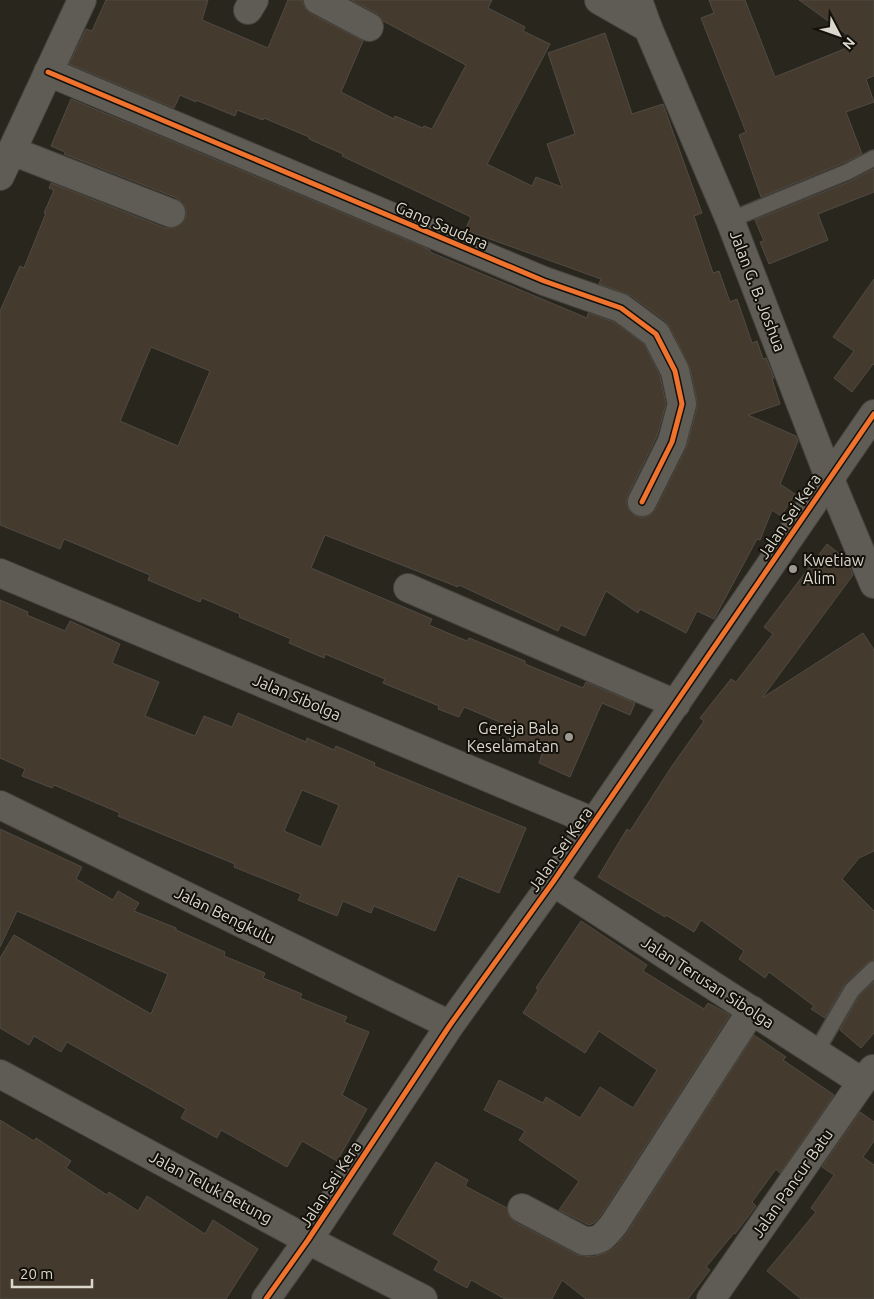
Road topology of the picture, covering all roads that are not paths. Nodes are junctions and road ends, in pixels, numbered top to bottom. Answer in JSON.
{"nodes":[{"id":1,"x":82,"y":0,"type":"edge"},
{"id":2,"x":318,"y":0,"type":"edge"},
{"id":3,"x":599,"y":0,"type":"edge"},
{"id":4,"x":638,"y":0,"type":"edge"},
{"id":5,"x":369,"y":27,"type":"dead end"},
{"id":6,"x":648,"y":28,"type":"junction"},
{"id":7,"x":48,"y":72,"type":"junction"},
{"id":8,"x":12,"y":151,"type":"junction"},
{"id":9,"x":874,"y":158,"type":"edge"},
{"id":10,"x":0,"y":176,"type":"edge"},
{"id":11,"x":171,"y":213,"type":"dead end"},
{"id":12,"x":730,"y":220,"type":"junction"},
{"id":13,"x":872,"y":423,"type":"edge"},
{"id":14,"x":830,"y":477,"type":"junction"},
{"id":15,"x":642,"y":502,"type":"dead end"},
{"id":16,"x":0,"y":573,"type":"edge"},
{"id":17,"x":874,"y":584,"type":"edge"},
{"id":18,"x":408,"y":588,"type":"dead end"},
{"id":19,"x":676,"y":704,"type":"junction"},
{"id":20,"x":0,"y":805,"type":"edge"},
{"id":21,"x":594,"y":822,"type":"junction"},
{"id":22,"x":553,"y":882,"type":"junction"},
{"id":23,"x":874,"y":969,"type":"edge"},
{"id":24,"x":752,"y":1010,"type":"junction"},
{"id":25,"x":450,"y":1025,"type":"junction"},
{"id":26,"x":816,"y":1052,"type":"junction"},
{"id":27,"x":0,"y":1074,"type":"edge"},
{"id":28,"x":868,"y":1075,"type":"edge"},
{"id":29,"x":522,"y":1208,"type":"dead end"},
{"id":30,"x":308,"y":1240,"type":"junction"},
{"id":31,"x":266,"y":1299,"type":"edge"},
{"id":32,"x":423,"y":1299,"type":"edge"},
{"id":33,"x":710,"y":1299,"type":"edge"}],
"edges":[{"from":1,"to":7,"type":"street"},
{"from":2,"to":5,"type":"street"},
{"from":3,"to":6,"type":"street"},
{"from":4,"to":6,"type":"street","name":"Jalan G. B. Joshua"},
{"from":6,"to":12,"type":"street","name":"Jalan G. B. Joshua"},
{"from":7,"to":8,"type":"street"},
{"from":7,"to":15,"type":"street","name":"Gang Saudara"},
{"from":8,"to":10,"type":"street"},
{"from":8,"to":11,"type":"street"},
{"from":9,"to":12,"type":"lane"},
{"from":12,"to":14,"type":"street","name":"Jalan G. B. Joshua"},
{"from":13,"to":14,"type":"street","name":"Jalan Sei Kera"},
{"from":14,"to":17,"type":"street","name":"Jalan G. B. Joshua"},
{"from":14,"to":19,"type":"street","name":"Jalan Sei Kera"},
{"from":16,"to":21,"type":"street","name":"Jalan Sibolga"},
{"from":18,"to":19,"type":"street"},
{"from":19,"to":21,"type":"street","name":"Jalan Sei Kera"},
{"from":20,"to":25,"type":"street","name":"Jalan Bengkulu"},
{"from":21,"to":22,"type":"street","name":"Jalan Sei Kera"},
{"from":22,"to":24,"type":"street","name":"Jalan Terusan Sibolga"},
{"from":22,"to":25,"type":"street","name":"Jalan Sei Kera"},
{"from":23,"to":26,"type":"lane"},
{"from":24,"to":26,"type":"street","name":"Jalan Terusan Sibolga"},
{"from":24,"to":29,"type":"street"},
{"from":25,"to":30,"type":"street","name":"Jalan Sei Kera"},
{"from":26,"to":28,"type":"street","name":"Jalan Terusan Sibolga"},
{"from":27,"to":30,"type":"street","name":"Jalan Teluk Betung"},
{"from":28,"to":33,"type":"street","name":"Jalan Pancur Batu"},
{"from":30,"to":31,"type":"street","name":"Jalan Sei Kera"},
{"from":30,"to":32,"type":"street","name":"Jalan Teluk Betung"}]}
